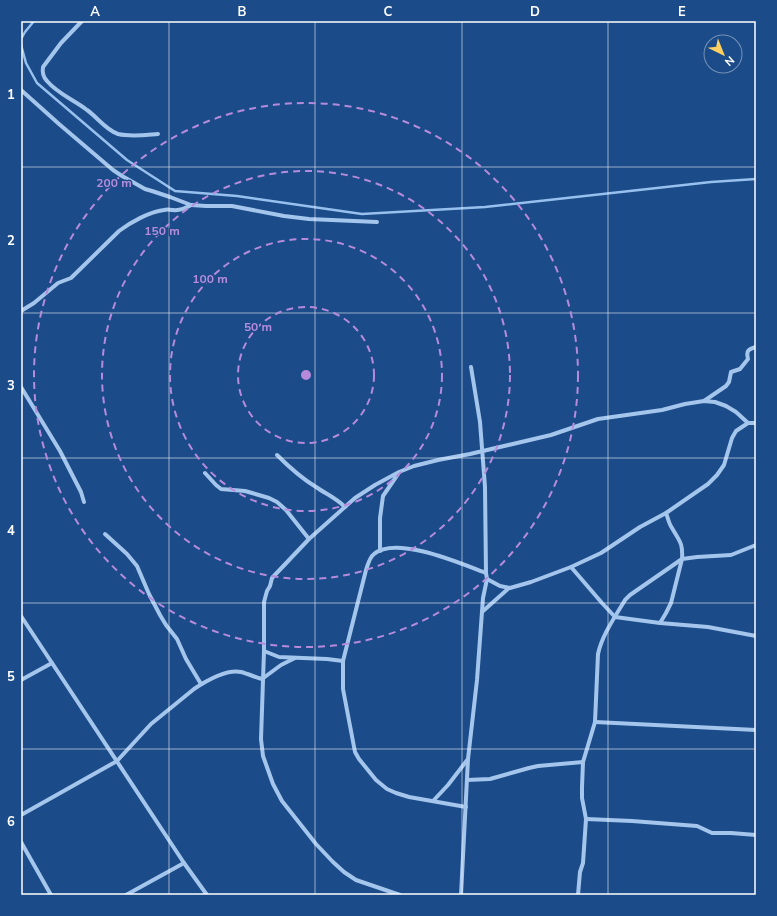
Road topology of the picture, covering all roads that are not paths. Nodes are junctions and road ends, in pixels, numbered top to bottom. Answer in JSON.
{"nodes":[{"id":1,"x":82,"y":21,"type":"edge"},
{"id":2,"x":21,"y":90,"type":"edge"},
{"id":3,"x":158,"y":134,"type":"dead end"},
{"id":4,"x":191,"y":205,"type":"junction"},
{"id":5,"x":376,"y":222,"type":"dead end"},
{"id":6,"x":21,"y":311,"type":"edge"},
{"id":7,"x":756,"y":347,"type":"edge"},
{"id":8,"x":471,"y":367,"type":"dead end"},
{"id":9,"x":21,"y":387,"type":"edge"},
{"id":10,"x":704,"y":401,"type":"junction"},
{"id":11,"x":748,"y":422,"type":"junction"},
{"id":12,"x":756,"y":423,"type":"edge"},
{"id":13,"x":482,"y":451,"type":"junction"},
{"id":14,"x":277,"y":455,"type":"dead end"},
{"id":15,"x":399,"y":472,"type":"junction"},
{"id":16,"x":205,"y":473,"type":"dead end"},
{"id":17,"x":84,"y":502,"type":"dead end"},
{"id":18,"x":345,"y":506,"type":"junction"},
{"id":19,"x":666,"y":513,"type":"junction"},
{"id":20,"x":105,"y":534,"type":"dead end"},
{"id":21,"x":309,"y":539,"type":"junction"},
{"id":22,"x":756,"y":545,"type":"edge"},
{"id":23,"x":380,"y":551,"type":"junction"},
{"id":24,"x":682,"y":559,"type":"junction"},
{"id":25,"x":571,"y":567,"type":"junction"},
{"id":26,"x":486,"y":573,"type":"junction"},
{"id":27,"x":487,"y":579,"type":"junction"},
{"id":28,"x":510,"y":588,"type":"junction"},
{"id":29,"x":482,"y":612,"type":"junction"},
{"id":30,"x":21,"y":616,"type":"edge"},
{"id":31,"x":615,"y":617,"type":"junction"},
{"id":32,"x":660,"y":623,"type":"junction"},
{"id":33,"x":756,"y":636,"type":"edge"},
{"id":34,"x":264,"y":651,"type":"junction"},
{"id":35,"x":295,"y":658,"type":"junction"},
{"id":36,"x":343,"y":661,"type":"junction"},
{"id":37,"x":52,"y":663,"type":"junction"},
{"id":38,"x":262,"y":679,"type":"junction"},
{"id":39,"x":21,"y":680,"type":"edge"},
{"id":40,"x":201,"y":684,"type":"junction"},
{"id":41,"x":595,"y":722,"type":"junction"},
{"id":42,"x":756,"y":730,"type":"edge"},
{"id":43,"x":468,"y":759,"type":"junction"},
{"id":44,"x":117,"y":761,"type":"junction"},
{"id":45,"x":583,"y":762,"type":"junction"},
{"id":46,"x":467,"y":780,"type":"junction"},
{"id":47,"x":433,"y":801,"type":"junction"},
{"id":48,"x":466,"y":807,"type":"junction"},
{"id":49,"x":21,"y":815,"type":"edge"},
{"id":50,"x":586,"y":819,"type":"junction"},
{"id":51,"x":756,"y":835,"type":"edge"},
{"id":52,"x":21,"y":842,"type":"edge"},
{"id":53,"x":184,"y":863,"type":"junction"},
{"id":54,"x":51,"y":895,"type":"edge"},
{"id":55,"x":126,"y":895,"type":"edge"},
{"id":56,"x":207,"y":895,"type":"edge"},
{"id":57,"x":400,"y":895,"type":"edge"},
{"id":58,"x":462,"y":895,"type":"edge"},
{"id":59,"x":578,"y":895,"type":"edge"}],
"edges":[{"from":1,"to":3,"type":"street"},
{"from":2,"to":4,"type":"street"},
{"from":4,"to":5,"type":"street"},
{"from":4,"to":6,"type":"street"},
{"from":7,"to":10,"type":"street"},
{"from":8,"to":13,"type":"street"},
{"from":9,"to":17,"type":"street"},
{"from":10,"to":11,"type":"street"},
{"from":10,"to":13,"type":"street"},
{"from":11,"to":12,"type":"street"},
{"from":11,"to":19,"type":"street"},
{"from":13,"to":15,"type":"street"},
{"from":13,"to":26,"type":"street"},
{"from":14,"to":18,"type":"street"},
{"from":15,"to":18,"type":"street"},
{"from":15,"to":23,"type":"street"},
{"from":16,"to":21,"type":"street"},
{"from":18,"to":21,"type":"street"},
{"from":19,"to":24,"type":"street"},
{"from":19,"to":25,"type":"street"},
{"from":20,"to":40,"type":"street"},
{"from":21,"to":34,"type":"street"},
{"from":22,"to":24,"type":"street"},
{"from":23,"to":26,"type":"street"},
{"from":23,"to":36,"type":"street"},
{"from":24,"to":31,"type":"street"},
{"from":24,"to":32,"type":"street"},
{"from":25,"to":28,"type":"street"},
{"from":25,"to":31,"type":"street"},
{"from":26,"to":27,"type":"street"},
{"from":27,"to":28,"type":"street"},
{"from":27,"to":29,"type":"street"},
{"from":28,"to":29,"type":"street"},
{"from":29,"to":43,"type":"street"},
{"from":30,"to":37,"type":"street"},
{"from":31,"to":32,"type":"street"},
{"from":31,"to":41,"type":"street"},
{"from":32,"to":33,"type":"street"},
{"from":34,"to":35,"type":"street"},
{"from":34,"to":38,"type":"street"},
{"from":35,"to":36,"type":"street"},
{"from":35,"to":38,"type":"street"},
{"from":36,"to":47,"type":"street"},
{"from":37,"to":39,"type":"street"},
{"from":37,"to":44,"type":"street"},
{"from":38,"to":40,"type":"street"},
{"from":38,"to":57,"type":"street"},
{"from":40,"to":44,"type":"street"},
{"from":41,"to":42,"type":"street"},
{"from":41,"to":45,"type":"street"},
{"from":43,"to":46,"type":"street"},
{"from":43,"to":47,"type":"street"},
{"from":44,"to":49,"type":"street"},
{"from":44,"to":53,"type":"street"},
{"from":45,"to":46,"type":"street"},
{"from":45,"to":50,"type":"street"},
{"from":46,"to":48,"type":"street"},
{"from":47,"to":48,"type":"street"},
{"from":48,"to":58,"type":"street"},
{"from":50,"to":51,"type":"street"},
{"from":50,"to":59,"type":"street"},
{"from":52,"to":54,"type":"street"},
{"from":53,"to":55,"type":"street"},
{"from":53,"to":56,"type":"street"}]}
